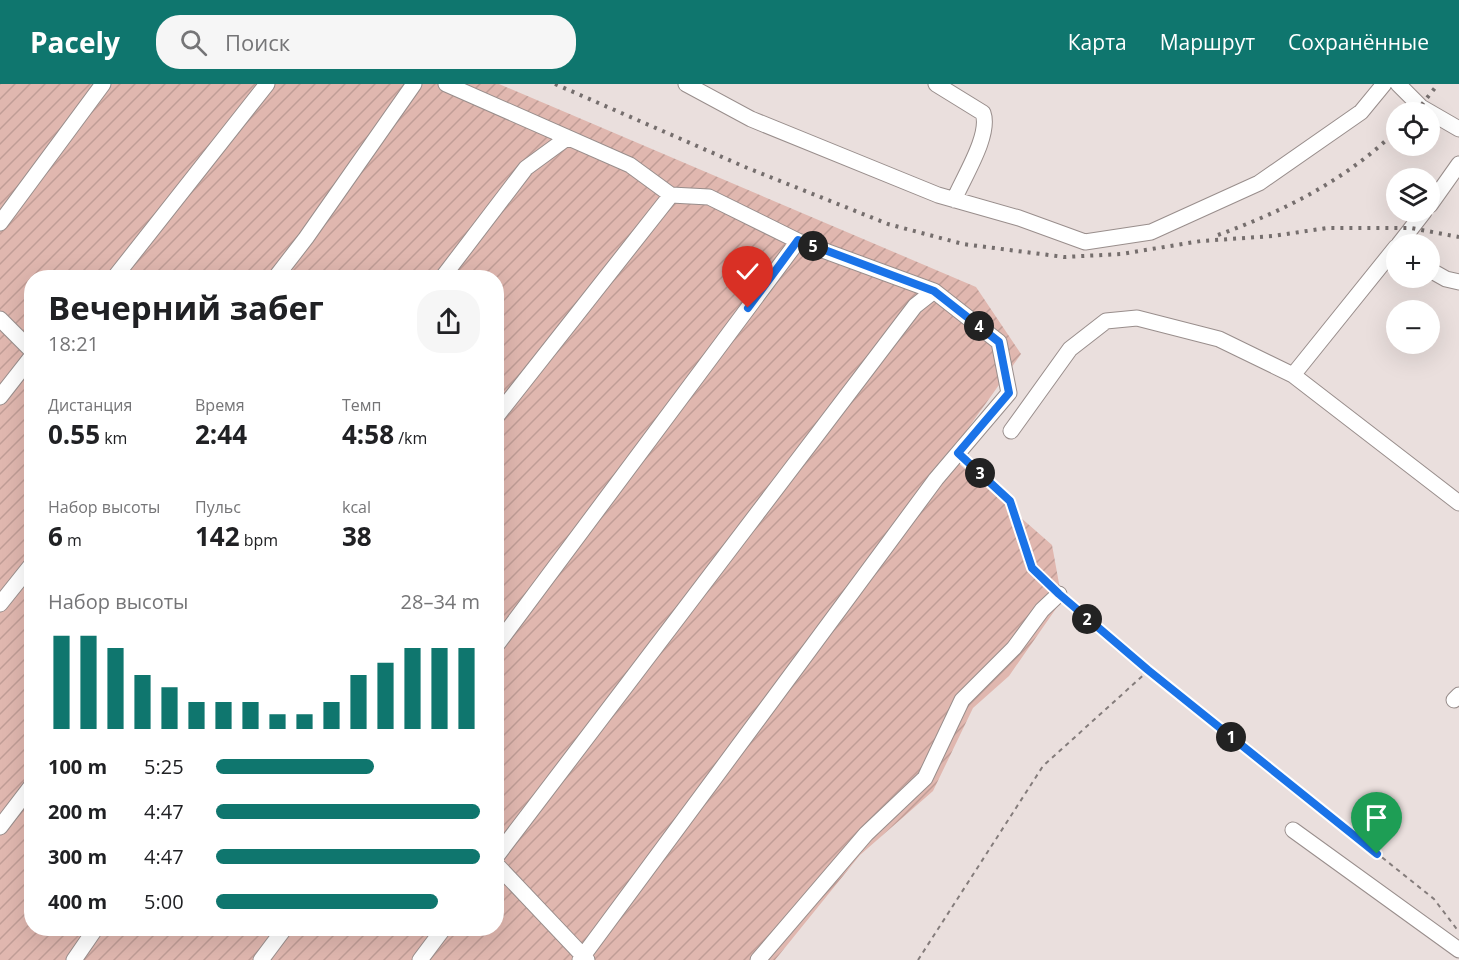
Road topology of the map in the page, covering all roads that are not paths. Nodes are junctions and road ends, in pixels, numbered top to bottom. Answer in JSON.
{"nodes":[{"id":1,"x":104,"y":84,"type":"edge"},
{"id":2,"x":267,"y":84,"type":"edge"},
{"id":3,"x":414,"y":84,"type":"edge"},
{"id":4,"x":446,"y":84,"type":"edge"},
{"id":5,"x":686,"y":84,"type":"edge"},
{"id":6,"x":936,"y":84,"type":"edge"},
{"id":7,"x":1384,"y":84,"type":"edge"},
{"id":8,"x":1398,"y":84,"type":"edge"},
{"id":9,"x":1459,"y":129,"type":"edge"},
{"id":10,"x":567,"y":138,"type":"junction"},
{"id":11,"x":1459,"y":164,"type":"edge"},
{"id":12,"x":1440,"y":191,"type":"edge"},
{"id":13,"x":671,"y":195,"type":"junction"},
{"id":14,"x":954,"y":200,"type":"junction"},
{"id":15,"x":1416,"y":222,"type":"edge"},
{"id":16,"x":0,"y":223,"type":"edge"},
{"id":17,"x":1407,"y":234,"type":"edge"},
{"id":18,"x":798,"y":240,"type":"junction"},
{"id":19,"x":1386,"y":261,"type":"edge"},
{"id":20,"x":120,"y":270,"type":"edge"},
{"id":21,"x":281,"y":270,"type":"edge"},
{"id":22,"x":448,"y":270,"type":"edge"},
{"id":23,"x":1440,"y":276,"type":"edge"},
{"id":24,"x":1459,"y":282,"type":"edge"},
{"id":25,"x":934,"y":291,"type":"junction"},
{"id":26,"x":0,"y":319,"type":"edge"},
{"id":27,"x":24,"y":343,"type":"edge"},
{"id":28,"x":24,"y":366,"type":"edge"},
{"id":29,"x":1293,"y":375,"type":"junction"},
{"id":30,"x":0,"y":397,"type":"edge"},
{"id":31,"x":504,"y":407,"type":"edge"},
{"id":32,"x":1011,"y":431,"type":"dead end"},
{"id":33,"x":1459,"y":503,"type":"edge"},
{"id":34,"x":24,"y":574,"type":"edge"},
{"id":35,"x":1059,"y":594,"type":"road end"},
{"id":36,"x":0,"y":604,"type":"edge"},
{"id":37,"x":504,"y":635,"type":"edge"},
{"id":38,"x":24,"y":796,"type":"edge"},
{"id":39,"x":0,"y":827,"type":"edge"},
{"id":40,"x":1293,"y":830,"type":"dead end"},
{"id":41,"x":504,"y":846,"type":"edge"},
{"id":42,"x":504,"y":873,"type":"edge"},
{"id":43,"x":90,"y":936,"type":"edge"},
{"id":44,"x":279,"y":936,"type":"edge"},
{"id":45,"x":438,"y":936,"type":"edge"},
{"id":46,"x":1459,"y":950,"type":"edge"},
{"id":47,"x":583,"y":958,"type":"edge"},
{"id":48,"x":74,"y":960,"type":"edge"},
{"id":49,"x":261,"y":960,"type":"edge"},
{"id":50,"x":420,"y":960,"type":"edge"},
{"id":51,"x":758,"y":960,"type":"edge"}],
"edges":[{"from":1,"to":16,"type":"street"},
{"from":2,"to":20,"type":"street"},
{"from":3,"to":21,"type":"street"},
{"from":4,"to":10,"type":"street"},
{"from":5,"to":14,"type":"street"},
{"from":6,"to":14,"type":"street"},
{"from":7,"to":14,"type":"street"},
{"from":8,"to":9,"type":"street"},
{"from":10,"to":13,"type":"street"},
{"from":10,"to":22,"type":"street"},
{"from":11,"to":12,"type":"street"},
{"from":13,"to":18,"type":"street"},
{"from":13,"to":31,"type":"street"},
{"from":15,"to":17,"type":"street"},
{"from":18,"to":25,"type":"street"},
{"from":18,"to":37,"type":"street"},
{"from":19,"to":29,"type":"street"},
{"from":23,"to":24,"type":"street"},
{"from":25,"to":41,"type":"street"},
{"from":25,"to":47,"type":"street"},
{"from":26,"to":27,"type":"street"},
{"from":28,"to":30,"type":"street"},
{"from":29,"to":32,"type":"street"},
{"from":29,"to":33,"type":"street"},
{"from":34,"to":36,"type":"street"},
{"from":35,"to":51,"type":"street"},
{"from":38,"to":39,"type":"street"},
{"from":40,"to":46,"type":"street"},
{"from":42,"to":47,"type":"street"},
{"from":43,"to":48,"type":"street"},
{"from":44,"to":49,"type":"street"},
{"from":45,"to":50,"type":"street"}]}
